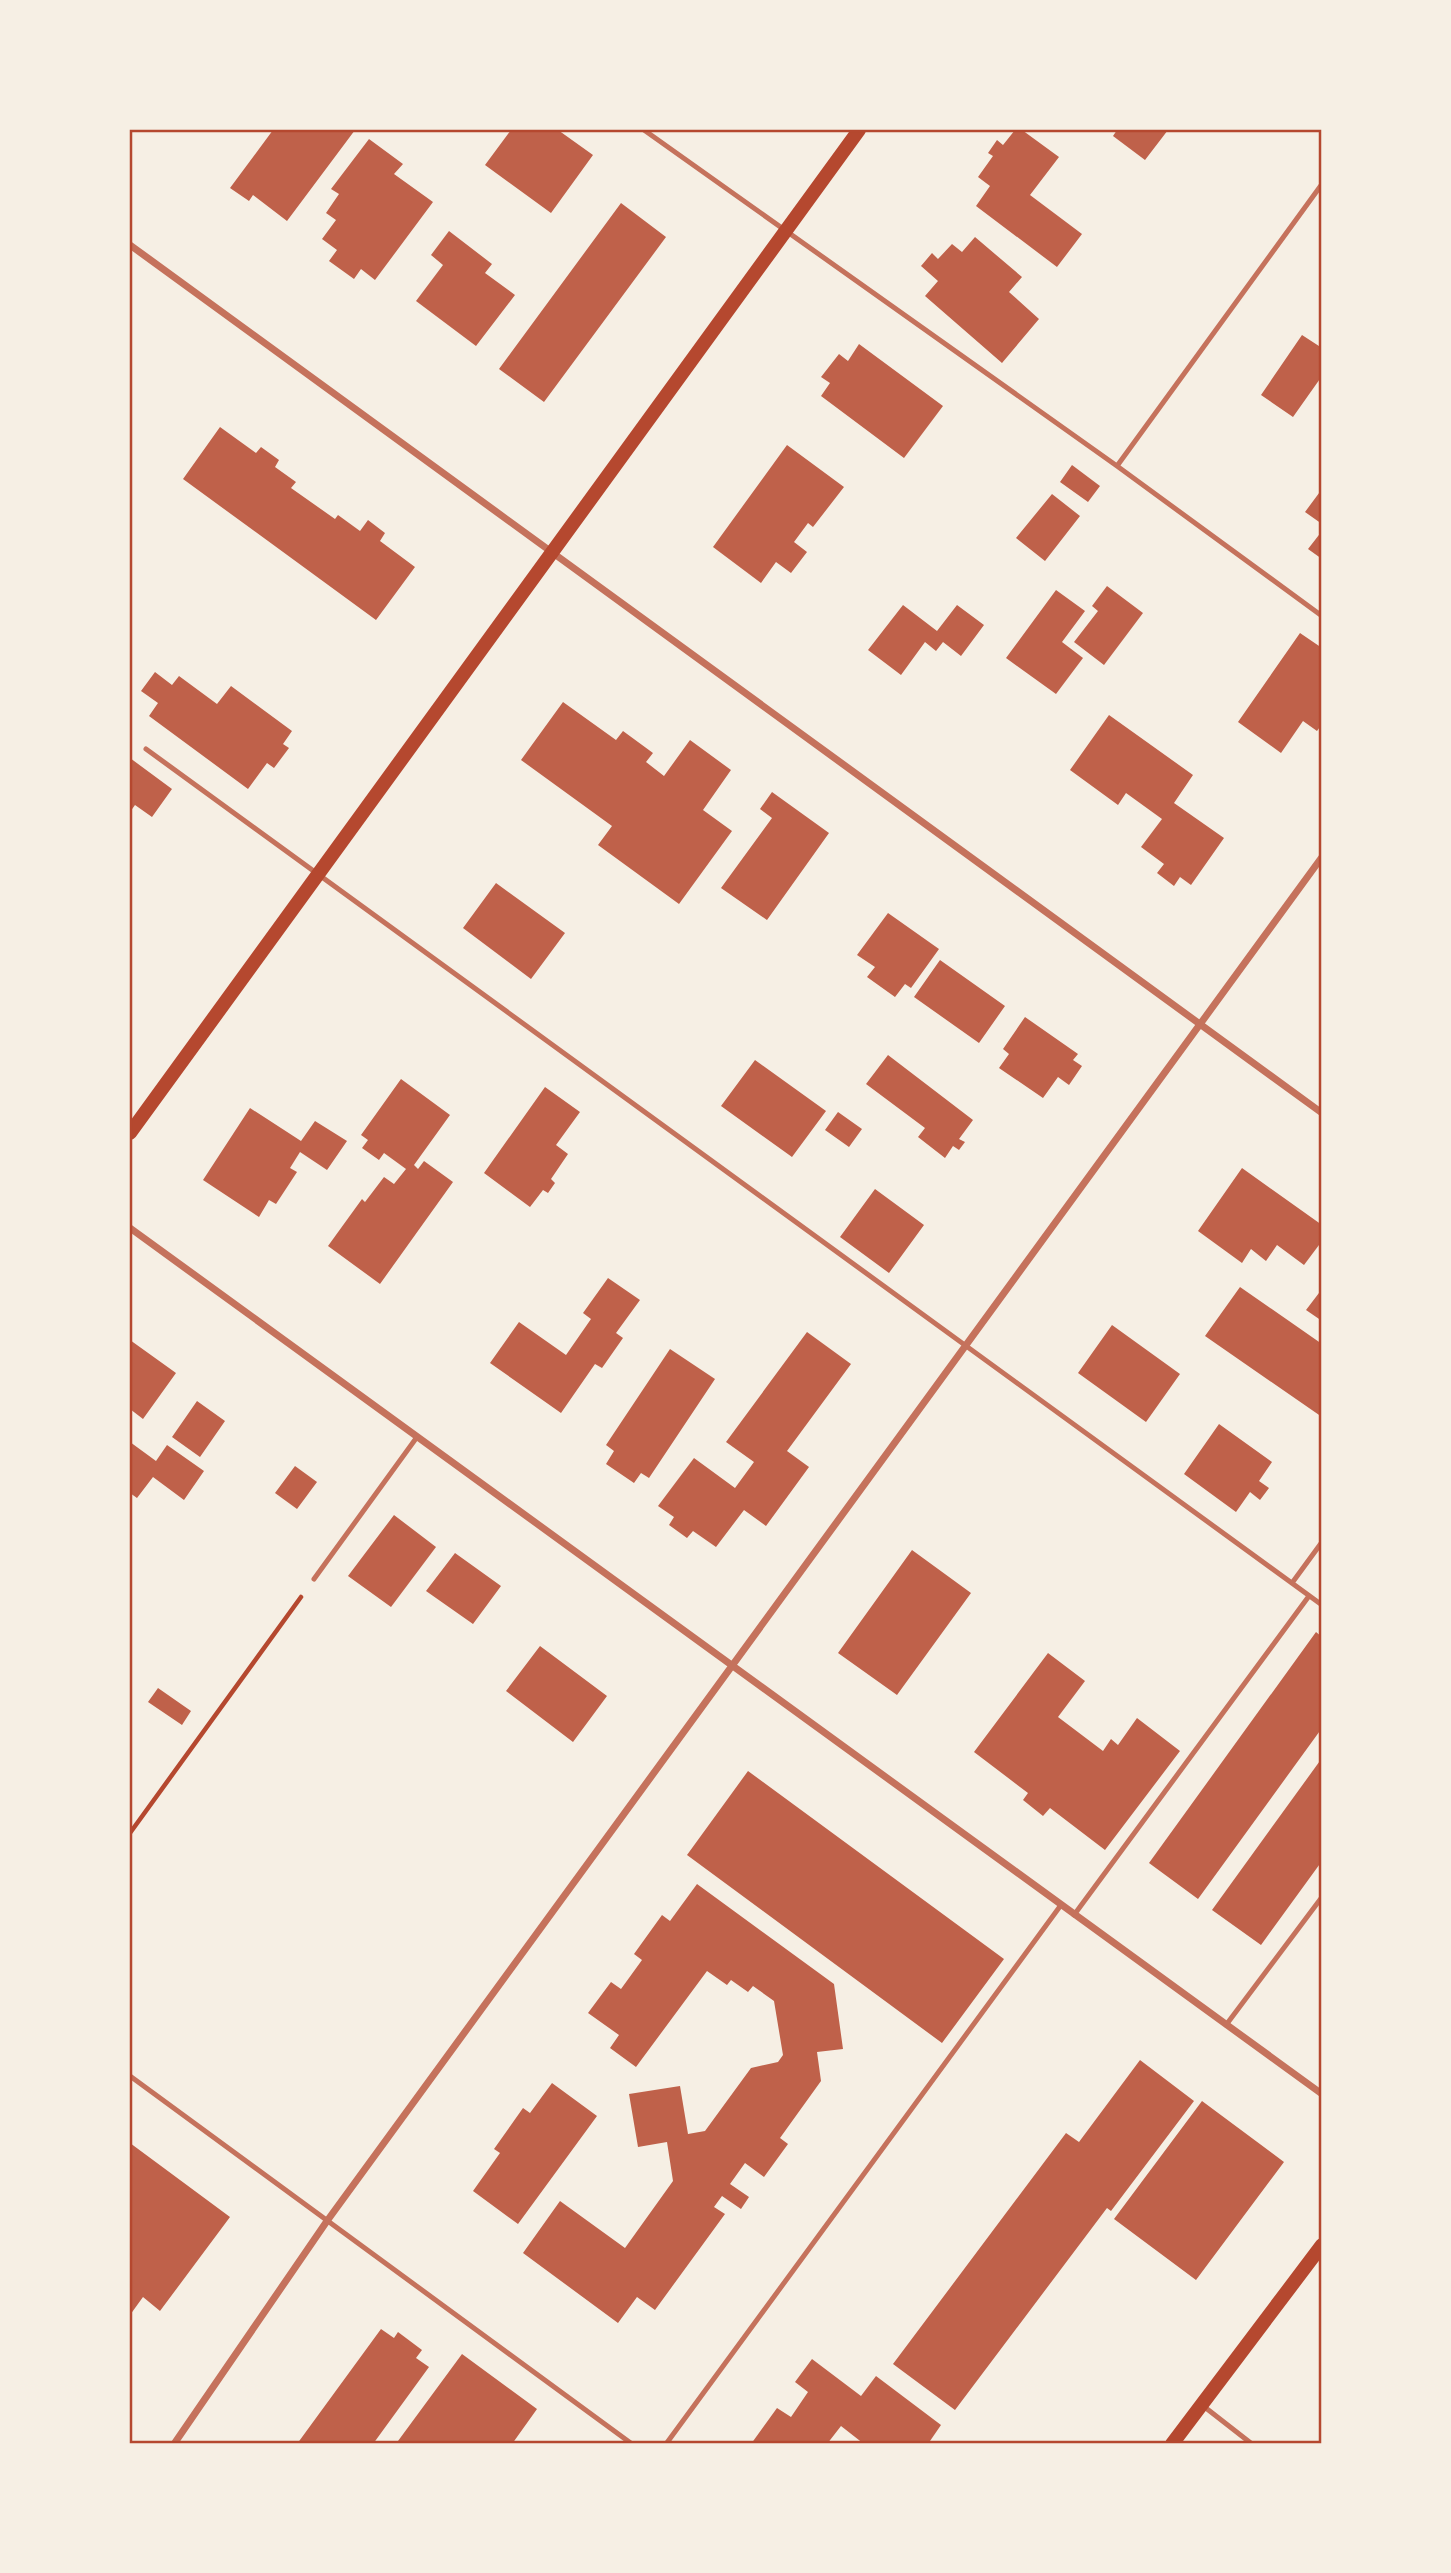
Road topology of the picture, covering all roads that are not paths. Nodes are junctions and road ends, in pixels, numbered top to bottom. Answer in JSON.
{"nodes":[{"id":1,"x":644,"y":130,"type":"edge"},
{"id":2,"x":859,"y":130,"type":"edge"},
{"id":3,"x":1321,"y":184,"type":"edge"},
{"id":4,"x":785,"y":232,"type":"junction"},
{"id":5,"x":130,"y":245,"type":"edge"},
{"id":6,"x":1116,"y":466,"type":"junction"},
{"id":7,"x":552,"y":553,"type":"junction"},
{"id":8,"x":1321,"y":616,"type":"edge"},
{"id":9,"x":146,"y":749,"type":"dead end"},
{"id":10,"x":1321,"y":857,"type":"edge"},
{"id":11,"x":317,"y":874,"type":"junction"},
{"id":12,"x":1199,"y":1024,"type":"junction"},
{"id":13,"x":1321,"y":1114,"type":"edge"},
{"id":14,"x":130,"y":1133,"type":"edge"},
{"id":15,"x":130,"y":1228,"type":"edge"},
{"id":16,"x":965,"y":1345,"type":"junction"},
{"id":17,"x":417,"y":1437,"type":"junction"},
{"id":18,"x":1321,"y":1542,"type":"edge"},
{"id":19,"x":314,"y":1579,"type":"road end"},
{"id":20,"x":1292,"y":1583,"type":"junction"},
{"id":21,"x":1309,"y":1596,"type":"junction"},
{"id":22,"x":1321,"y":1605,"type":"edge"},
{"id":23,"x":732,"y":1666,"type":"junction"},
{"id":24,"x":1321,"y":1897,"type":"edge"},
{"id":25,"x":1061,"y":1905,"type":"junction"},
{"id":26,"x":1074,"y":1915,"type":"junction"},
{"id":27,"x":1226,"y":2025,"type":"junction"},
{"id":28,"x":130,"y":2076,"type":"edge"},
{"id":29,"x":1321,"y":2094,"type":"edge"},
{"id":30,"x":327,"y":2221,"type":"junction"},
{"id":31,"x":1321,"y":2245,"type":"edge"},
{"id":32,"x":1201,"y":2404,"type":"junction"},
{"id":33,"x":174,"y":2444,"type":"edge"},
{"id":34,"x":632,"y":2444,"type":"edge"},
{"id":35,"x":666,"y":2444,"type":"edge"},
{"id":36,"x":1172,"y":2444,"type":"edge"},
{"id":37,"x":1252,"y":2444,"type":"edge"}],
"edges":[{"from":1,"to":4,"type":"lane"},
{"from":2,"to":4,"type":"main road"},
{"from":3,"to":6,"type":"lane"},
{"from":4,"to":6,"type":"lane"},
{"from":4,"to":7,"type":"main road"},
{"from":5,"to":7,"type":"street"},
{"from":6,"to":8,"type":"lane"},
{"from":7,"to":11,"type":"main road"},
{"from":7,"to":12,"type":"street"},
{"from":9,"to":11,"type":"lane"},
{"from":10,"to":12,"type":"street"},
{"from":11,"to":14,"type":"main road"},
{"from":11,"to":16,"type":"lane"},
{"from":12,"to":13,"type":"street"},
{"from":12,"to":16,"type":"street"},
{"from":15,"to":17,"type":"street"},
{"from":16,"to":20,"type":"lane"},
{"from":16,"to":23,"type":"street"},
{"from":17,"to":19,"type":"lane"},
{"from":17,"to":23,"type":"street"},
{"from":18,"to":20,"type":"lane"},
{"from":20,"to":21,"type":"lane"},
{"from":21,"to":22,"type":"lane"},
{"from":21,"to":26,"type":"lane"},
{"from":23,"to":25,"type":"street"},
{"from":23,"to":30,"type":"street"},
{"from":24,"to":27,"type":"lane"},
{"from":25,"to":26,"type":"street"},
{"from":25,"to":35,"type":"lane"},
{"from":26,"to":27,"type":"street"},
{"from":27,"to":29,"type":"street"},
{"from":28,"to":30,"type":"lane"},
{"from":30,"to":33,"type":"street"},
{"from":30,"to":34,"type":"lane"},
{"from":31,"to":32,"type":"main road"},
{"from":32,"to":36,"type":"main road"},
{"from":32,"to":37,"type":"lane"}]}
